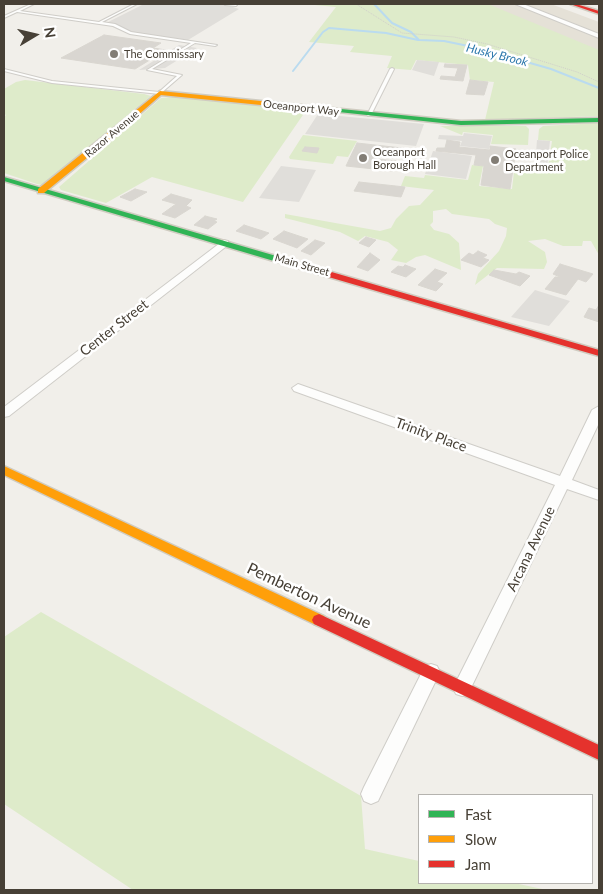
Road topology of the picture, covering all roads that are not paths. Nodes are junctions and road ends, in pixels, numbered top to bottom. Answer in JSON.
{"nodes":[{"id":1,"x":33,"y":4,"type":"edge"},
{"id":2,"x":136,"y":4,"type":"edge"},
{"id":3,"x":203,"y":4,"type":"edge"},
{"id":4,"x":209,"y":4,"type":"edge"},
{"id":5,"x":225,"y":4,"type":"edge"},
{"id":6,"x":518,"y":4,"type":"edge"},
{"id":7,"x":572,"y":4,"type":"edge"},
{"id":8,"x":236,"y":5,"type":"edge"},
{"id":9,"x":16,"y":11,"type":"junction"},
{"id":10,"x":599,"y":13,"type":"edge"},
{"id":11,"x":4,"y":17,"type":"edge"},
{"id":12,"x":99,"y":23,"type":"junction"},
{"id":13,"x":599,"y":36,"type":"edge"},
{"id":14,"x":194,"y":42,"type":"junction"},
{"id":15,"x":215,"y":45,"type":"dead end"},
{"id":16,"x":392,"y":69,"type":"dead end"},
{"id":17,"x":4,"y":70,"type":"edge"},
{"id":18,"x":160,"y":93,"type":"junction"},
{"id":19,"x":369,"y":115,"type":"junction"},
{"id":20,"x":599,"y":120,"type":"edge"},
{"id":21,"x":4,"y":180,"type":"edge"},
{"id":22,"x":41,"y":191,"type":"junction"},
{"id":23,"x":224,"y":243,"type":"junction"},
{"id":24,"x":599,"y":353,"type":"edge"},
{"id":25,"x":298,"y":388,"type":"dead end"},
{"id":26,"x":599,"y":410,"type":"edge"},
{"id":27,"x":4,"y":414,"type":"edge"},
{"id":28,"x":4,"y":470,"type":"edge"},
{"id":29,"x":564,"y":482,"type":"junction"},
{"id":30,"x":599,"y":495,"type":"edge"},
{"id":31,"x":431,"y":672,"type":"junction"},
{"id":32,"x":462,"y":688,"type":"junction"},
{"id":33,"x":599,"y":753,"type":"edge"},
{"id":34,"x":371,"y":794,"type":"dead end"}],
"edges":[{"from":1,"to":9,"type":"lane"},
{"from":2,"to":12,"type":"lane"},
{"from":3,"to":4,"type":"lane"},
{"from":5,"to":8,"type":"lane"},
{"from":6,"to":13,"type":"street"},
{"from":7,"to":10,"type":"street"},
{"from":9,"to":11,"type":"lane"},
{"from":9,"to":12,"type":"lane"},
{"from":12,"to":14,"type":"lane"},
{"from":14,"to":15,"type":"lane"},
{"from":14,"to":18,"type":"lane","name":"Razor Avenue"},
{"from":16,"to":19,"type":"lane"},
{"from":17,"to":18,"type":"lane","name":"Oceanport Way"},
{"from":18,"to":19,"type":"street","name":"Oceanport Way"},
{"from":18,"to":22,"type":"street","name":"Razor Avenue"},
{"from":19,"to":20,"type":"street","name":"Oceanport Way"},
{"from":21,"to":22,"type":"street","name":"Main Street"},
{"from":22,"to":23,"type":"street","name":"Main Street"},
{"from":23,"to":24,"type":"street","name":"Main Street"},
{"from":23,"to":27,"type":"street","name":"Center Street"},
{"from":25,"to":29,"type":"street","name":"Trinity Place"},
{"from":26,"to":29,"type":"street","name":"Arcana Avenue"},
{"from":28,"to":31,"type":"street","name":"Pemberton Avenue"},
{"from":29,"to":30,"type":"street","name":"Trinity Place"},
{"from":29,"to":32,"type":"street","name":"Arcana Avenue"},
{"from":31,"to":32,"type":"street","name":"Pemberton Avenue"},
{"from":31,"to":34,"type":"street"},
{"from":32,"to":33,"type":"street","name":"Pemberton Avenue"}]}
